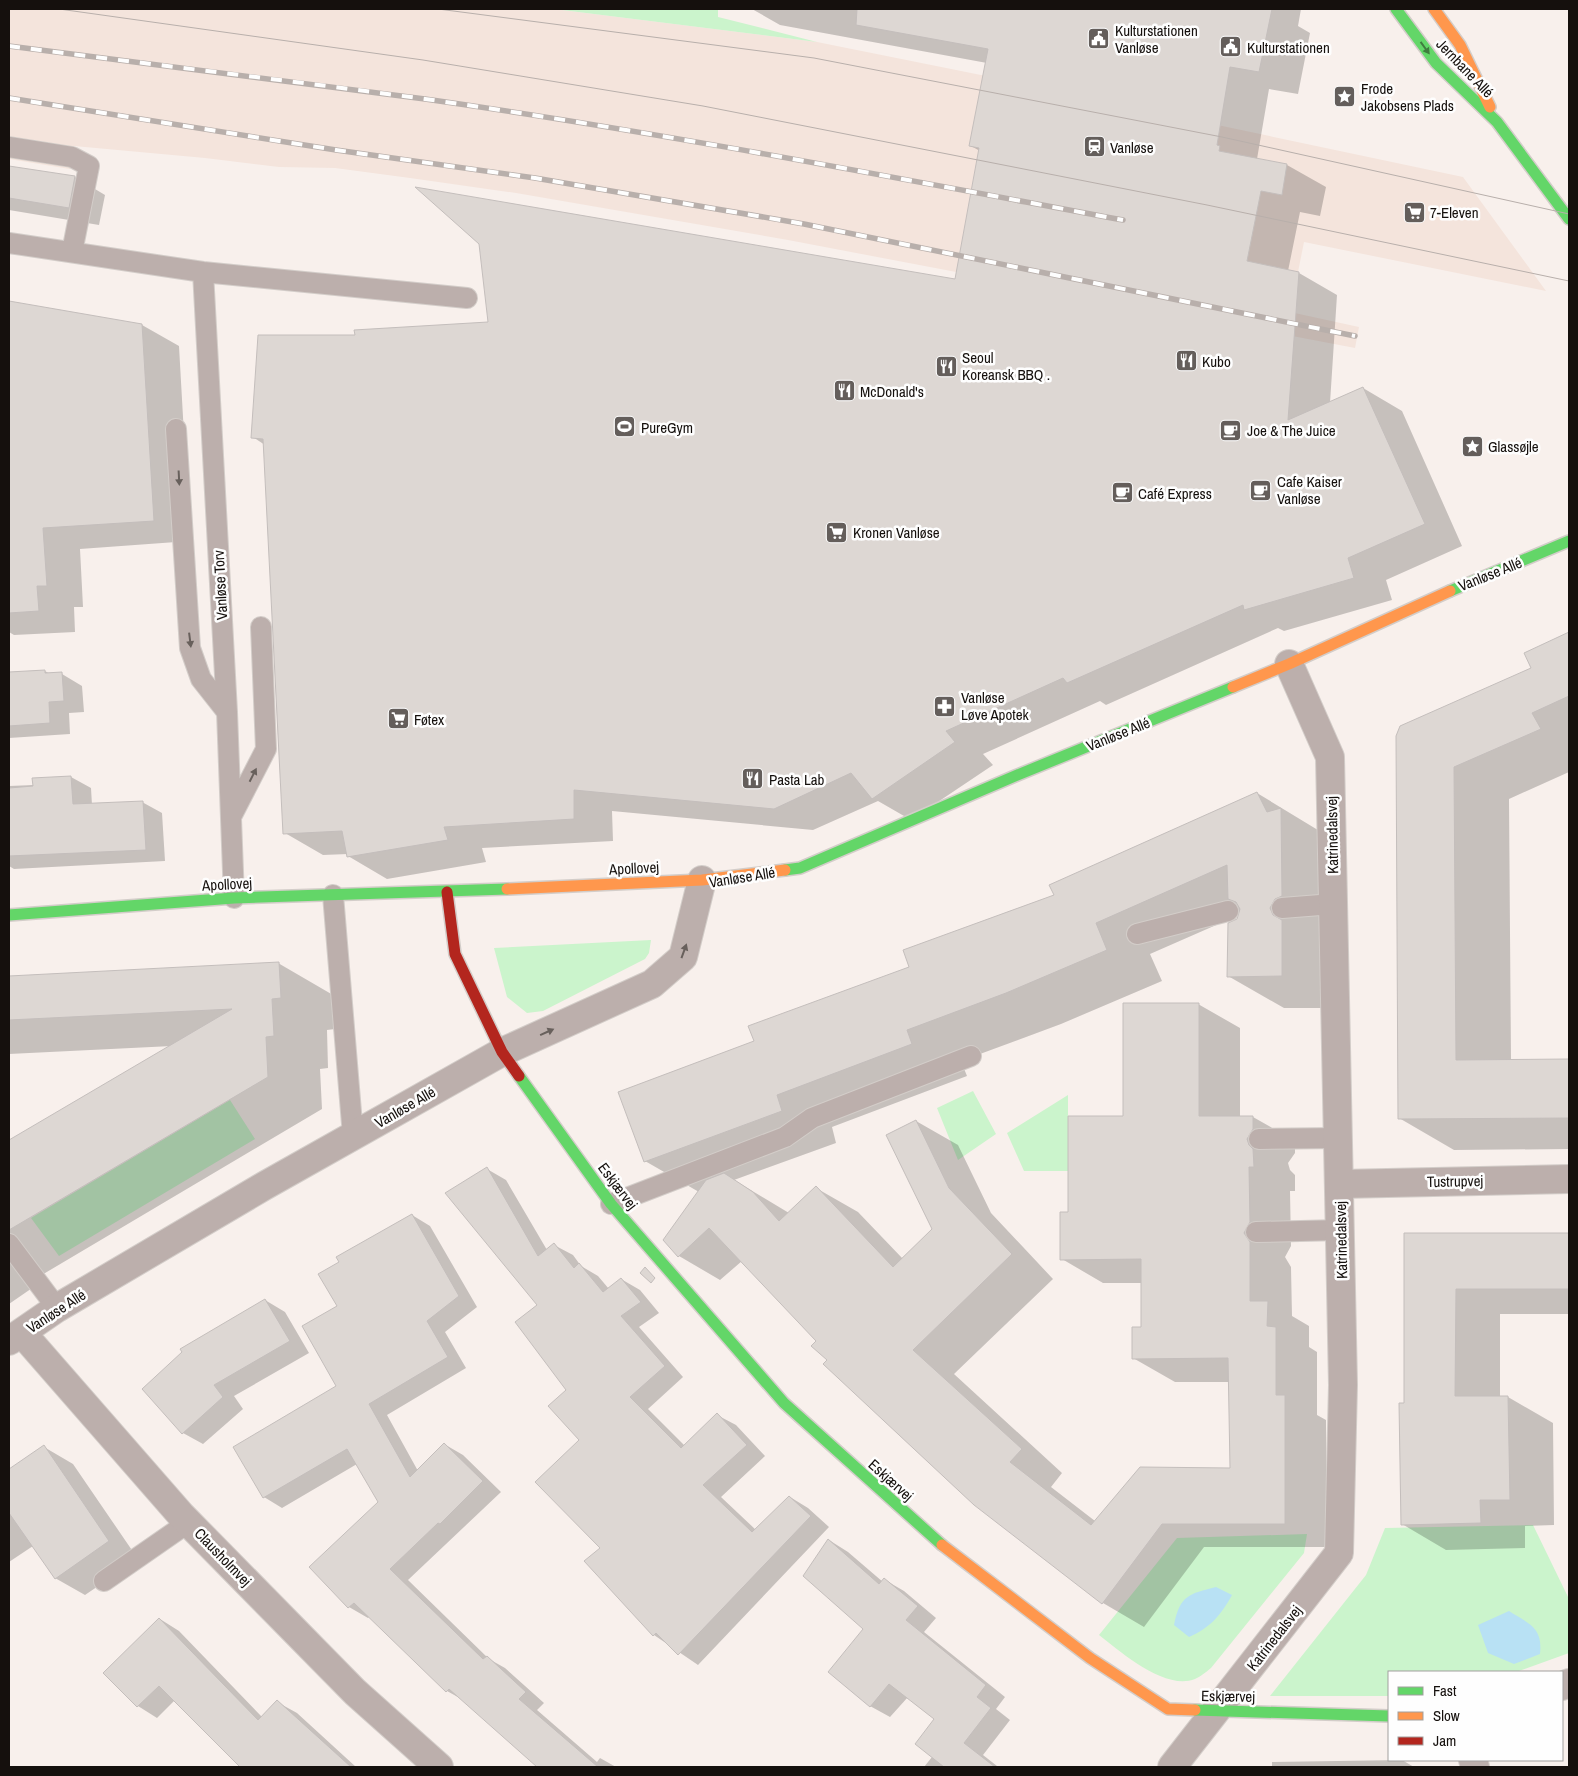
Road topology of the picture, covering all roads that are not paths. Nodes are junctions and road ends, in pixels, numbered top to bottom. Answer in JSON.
{"nodes":[{"id":1,"x":1396,"y":9,"type":"edge"},
{"id":2,"x":1434,"y":9,"type":"edge"},
{"id":3,"x":1497,"y":122,"type":"junction"},
{"id":4,"x":9,"y":147,"type":"edge"},
{"id":5,"x":1569,"y":219,"type":"edge"},
{"id":6,"x":9,"y":243,"type":"edge"},
{"id":7,"x":72,"y":252,"type":"junction"},
{"id":8,"x":203,"y":272,"type":"junction"},
{"id":9,"x":467,"y":298,"type":"dead end"},
{"id":10,"x":176,"y":429,"type":"dead end"},
{"id":11,"x":1569,"y":541,"type":"edge"},
{"id":12,"x":261,"y":627,"type":"dead end"},
{"id":13,"x":1290,"y":664,"type":"junction"},
{"id":14,"x":227,"y":712,"type":"junction"},
{"id":15,"x":230,"y":818,"type":"junction"},
{"id":16,"x":702,"y":880,"type":"junction"},
{"id":17,"x":447,"y":892,"type":"junction"},
{"id":18,"x":333,"y":896,"type":"junction"},
{"id":19,"x":234,"y":898,"type":"junction"},
{"id":20,"x":1333,"y":904,"type":"junction"},
{"id":21,"x":1282,"y":908,"type":"dead end"},
{"id":22,"x":1228,"y":911,"type":"dead end"},
{"id":23,"x":9,"y":915,"type":"edge"},
{"id":24,"x":1137,"y":934,"type":"dead end"},
{"id":25,"x":502,"y":1052,"type":"junction"},
{"id":26,"x":971,"y":1056,"type":"dead end"},
{"id":27,"x":353,"y":1136,"type":"junction"},
{"id":28,"x":1339,"y":1138,"type":"junction"},
{"id":29,"x":1259,"y":1139,"type":"dead end"},
{"id":30,"x":1569,"y":1179,"type":"edge"},
{"id":31,"x":1340,"y":1184,"type":"junction"},
{"id":32,"x":611,"y":1204,"type":"junction"},
{"id":33,"x":1341,"y":1230,"type":"junction"},
{"id":34,"x":1256,"y":1232,"type":"dead end"},
{"id":35,"x":9,"y":1244,"type":"edge"},
{"id":36,"x":57,"y":1308,"type":"junction"},
{"id":37,"x":16,"y":1337,"type":"edge"},
{"id":38,"x":189,"y":1522,"type":"junction"},
{"id":39,"x":104,"y":1581,"type":"dead end"},
{"id":40,"x":1218,"y":1710,"type":"junction"},
{"id":41,"x":1388,"y":1716,"type":"edge"},
{"id":42,"x":438,"y":1767,"type":"edge"},
{"id":43,"x":1172,"y":1767,"type":"edge"}],
"edges":[{"from":1,"to":3,"type":"street","name":"Jernbane Allé","one_way":true},
{"from":2,"to":3,"type":"street","name":"Jernbane Allé"},
{"from":3,"to":5,"type":"street","name":"Jernbane Allé"},
{"from":4,"to":7,"type":"lane"},
{"from":6,"to":7,"type":"lane"},
{"from":7,"to":8,"type":"lane"},
{"from":8,"to":9,"type":"lane"},
{"from":8,"to":14,"type":"lane","name":"Vanløse Torv"},
{"from":10,"to":14,"type":"lane","one_way":true},
{"from":11,"to":13,"type":"street","name":"Vanløse Allé"},
{"from":15,"to":12,"type":"lane","one_way":true},
{"from":13,"to":16,"type":"street","name":"Vanløse Allé"},
{"from":13,"to":20,"type":"street","name":"Katrinedalsvej"},
{"from":14,"to":15,"type":"lane","name":"Vanløse Torv"},
{"from":15,"to":19,"type":"lane","name":"Vanløse Torv"},
{"from":16,"to":17,"type":"street","name":"Apollovej"},
{"from":25,"to":16,"type":"street","name":"Vanløse Allé","one_way":true},
{"from":17,"to":18,"type":"street","name":"Apollovej"},
{"from":17,"to":25,"type":"street"},
{"from":18,"to":19,"type":"street","name":"Apollovej"},
{"from":18,"to":27,"type":"lane"},
{"from":19,"to":23,"type":"street","name":"Apollovej"},
{"from":20,"to":21,"type":"lane"},
{"from":20,"to":28,"type":"street","name":"Katrinedalsvej"},
{"from":22,"to":24,"type":"lane"},
{"from":25,"to":27,"type":"street","name":"Vanløse Allé"},
{"from":25,"to":32,"type":"street","name":"Eskjærvej"},
{"from":26,"to":32,"type":"lane"},
{"from":27,"to":36,"type":"street","name":"Vanløse Allé"},
{"from":28,"to":29,"type":"lane"},
{"from":28,"to":31,"type":"street","name":"Katrinedalsvej"},
{"from":30,"to":31,"type":"street","name":"Tustrupvej"},
{"from":31,"to":33,"type":"street","name":"Katrinedalsvej"},
{"from":32,"to":40,"type":"street","name":"Eskjærvej"},
{"from":33,"to":34,"type":"lane"},
{"from":33,"to":40,"type":"street","name":"Katrinedalsvej"},
{"from":35,"to":36,"type":"lane"},
{"from":36,"to":37,"type":"street","name":"Vanløse Allé"},
{"from":37,"to":38,"type":"street","name":"Clausholmvej"},
{"from":38,"to":39,"type":"lane"},
{"from":38,"to":42,"type":"street","name":"Clausholmvej"},
{"from":40,"to":41,"type":"street","name":"Eskjærvej"},
{"from":40,"to":43,"type":"street","name":"Katrinedalsvej"}]}
